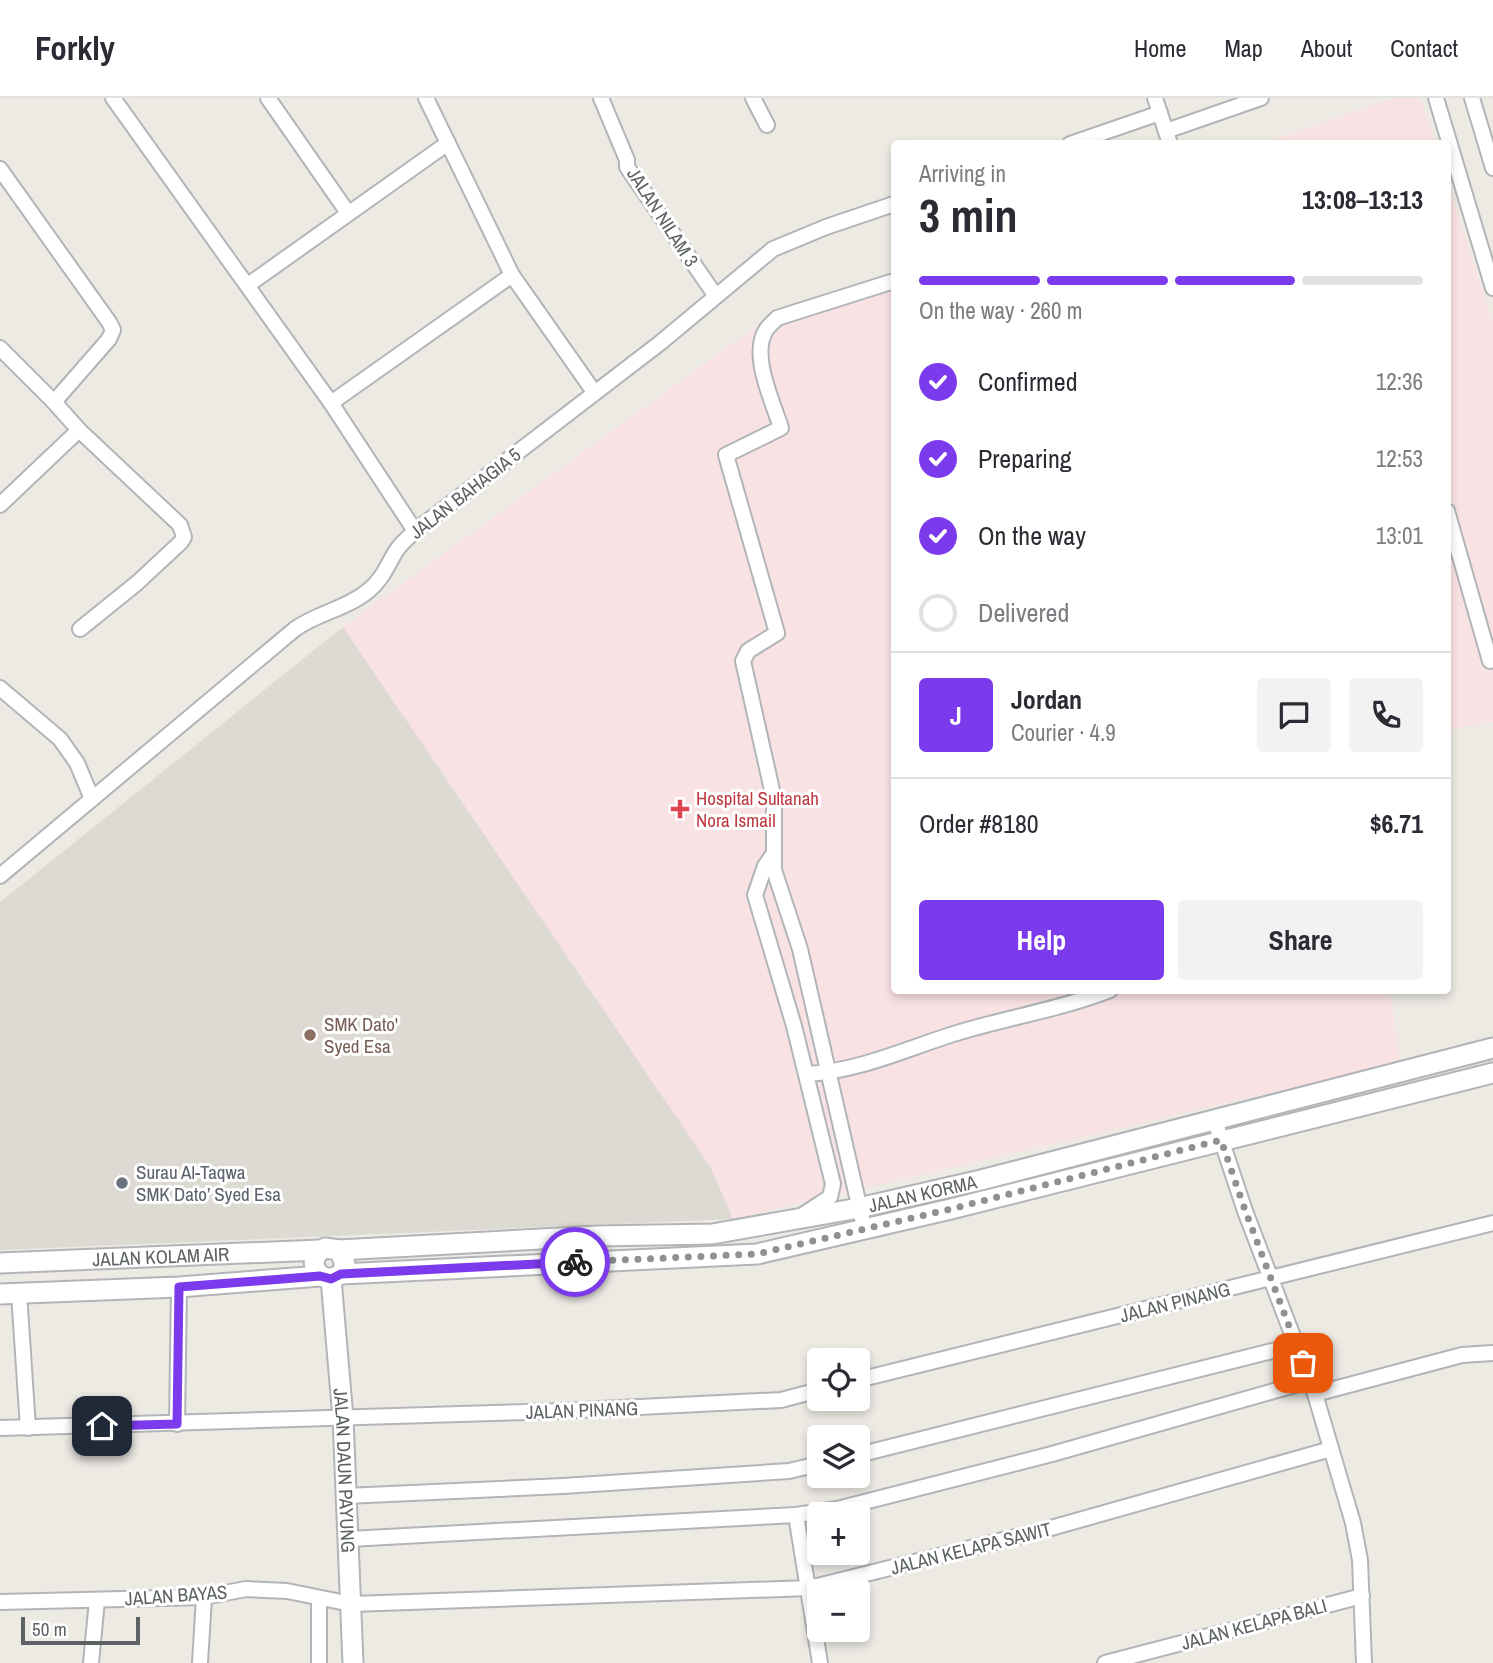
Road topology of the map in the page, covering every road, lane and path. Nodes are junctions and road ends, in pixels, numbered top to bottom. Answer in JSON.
{"nodes":[{"id":1,"x":113,"y":98,"type":"edge"},
{"id":2,"x":268,"y":98,"type":"edge"},
{"id":3,"x":426,"y":98,"type":"edge"},
{"id":4,"x":601,"y":98,"type":"edge"},
{"id":5,"x":753,"y":98,"type":"edge"},
{"id":6,"x":1156,"y":98,"type":"edge"},
{"id":7,"x":1261,"y":98,"type":"edge"},
{"id":8,"x":1436,"y":98,"type":"edge"},
{"id":9,"x":1472,"y":98,"type":"edge"},
{"id":10,"x":1160,"y":113,"type":"junction"},
{"id":11,"x":767,"y":125,"type":"dead end"},
{"id":12,"x":1168,"y":137,"type":"edge"},
{"id":13,"x":1082,"y":140,"type":"edge"},
{"id":14,"x":1449,"y":140,"type":"edge"},
{"id":15,"x":449,"y":143,"type":"junction"},
{"id":16,"x":1451,"y":148,"type":"edge"},
{"id":17,"x":1493,"y":168,"type":"edge"},
{"id":18,"x":0,"y":169,"type":"edge"},
{"id":19,"x":891,"y":205,"type":"edge"},
{"id":20,"x":348,"y":213,"type":"junction"},
{"id":21,"x":512,"y":275,"type":"junction"},
{"id":22,"x":891,"y":282,"type":"edge"},
{"id":23,"x":248,"y":285,"type":"junction"},
{"id":24,"x":1493,"y":288,"type":"edge"},
{"id":25,"x":715,"y":295,"type":"junction"},
{"id":26,"x":0,"y":348,"type":"edge"},
{"id":27,"x":594,"y":392,"type":"junction"},
{"id":28,"x":54,"y":402,"type":"junction"},
{"id":29,"x":331,"y":403,"type":"junction"},
{"id":30,"x":79,"y":430,"type":"junction"},
{"id":31,"x":0,"y":505,"type":"edge"},
{"id":32,"x":1451,"y":525,"type":"edge"},
{"id":33,"x":415,"y":531,"type":"junction"},
{"id":34,"x":80,"y":629,"type":"dead end"},
{"id":35,"x":1490,"y":661,"type":"dead end"},
{"id":36,"x":0,"y":688,"type":"edge"},
{"id":37,"x":92,"y":799,"type":"junction"},
{"id":38,"x":774,"y":852,"type":"junction"},
{"id":39,"x":0,"y":876,"type":"edge"},
{"id":40,"x":1099,"y":994,"type":"edge"},
{"id":41,"x":820,"y":1033,"type":"junction"},
{"id":42,"x":796,"y":1037,"type":"junction"},
{"id":43,"x":1493,"y":1048,"type":"edge"},
{"id":44,"x":830,"y":1073,"type":"junction"},
{"id":45,"x":1493,"y":1073,"type":"edge"},
{"id":46,"x":806,"y":1074,"type":"junction"},
{"id":47,"x":1214,"y":1118,"type":"junction"},
{"id":48,"x":1221,"y":1140,"type":"junction"},
{"id":49,"x":859,"y":1208,"type":"junction"},
{"id":50,"x":798,"y":1217,"type":"junction"},
{"id":51,"x":1493,"y":1223,"type":"edge"},
{"id":52,"x":864,"y":1227,"type":"junction"},
{"id":53,"x":330,"y":1250,"type":"junction"},
{"id":54,"x":0,"y":1263,"type":"edge"},
{"id":55,"x":331,"y":1276,"type":"junction"},
{"id":56,"x":1271,"y":1279,"type":"junction"},
{"id":57,"x":179,"y":1287,"type":"junction"},
{"id":58,"x":10,"y":1293,"type":"edge"},
{"id":59,"x":1296,"y":1345,"type":"junction"},
{"id":60,"x":1493,"y":1353,"type":"edge"},
{"id":61,"x":870,"y":1377,"type":"edge"},
{"id":62,"x":1312,"y":1387,"type":"junction"},
{"id":63,"x":807,"y":1393,"type":"edge"},
{"id":64,"x":343,"y":1418,"type":"junction"},
{"id":65,"x":177,"y":1424,"type":"junction"},
{"id":66,"x":0,"y":1428,"type":"edge"},
{"id":67,"x":28,"y":1428,"type":"junction"},
{"id":68,"x":1331,"y":1449,"type":"junction"},
{"id":69,"x":870,"y":1452,"type":"edge"},
{"id":70,"x":807,"y":1467,"type":"edge"},
{"id":71,"x":346,"y":1496,"type":"junction"},
{"id":72,"x":796,"y":1515,"type":"junction"},
{"id":73,"x":349,"y":1539,"type":"junction"},
{"id":74,"x":807,"y":1579,"type":"edge"},
{"id":75,"x":845,"y":1579,"type":"edge"},
{"id":76,"x":807,"y":1588,"type":"edge"},
{"id":77,"x":1362,"y":1596,"type":"junction"},
{"id":78,"x":204,"y":1597,"type":"junction"},
{"id":79,"x":319,"y":1599,"type":"junction"},
{"id":80,"x":97,"y":1600,"type":"junction"},
{"id":81,"x":0,"y":1602,"type":"edge"},
{"id":82,"x":351,"y":1604,"type":"junction"},
{"id":83,"x":817,"y":1642,"type":"edge"},
{"id":84,"x":92,"y":1663,"type":"edge"},
{"id":85,"x":200,"y":1663,"type":"edge"},
{"id":86,"x":319,"y":1663,"type":"edge"},
{"id":87,"x":353,"y":1663,"type":"edge"},
{"id":88,"x":820,"y":1663,"type":"edge"},
{"id":89,"x":1105,"y":1663,"type":"edge"},
{"id":90,"x":1364,"y":1663,"type":"edge"}],
"edges":[{"from":1,"to":23,"type":"street"},
{"from":2,"to":20,"type":"street"},
{"from":3,"to":15,"type":"street"},
{"from":4,"to":25,"type":"street","name":"JALAN NILAM 3"},
{"from":5,"to":11,"type":"street"},
{"from":6,"to":10,"type":"street"},
{"from":7,"to":12,"type":"street"},
{"from":8,"to":14,"type":"street"},
{"from":9,"to":17,"type":"street"},
{"from":10,"to":12,"type":"street"},
{"from":10,"to":13,"type":"street"},
{"from":15,"to":20,"type":"street"},
{"from":15,"to":21,"type":"street"},
{"from":16,"to":24,"type":"street"},
{"from":18,"to":28,"type":"street"},
{"from":19,"to":25,"type":"street","name":"JALAN BAHAGIA 5"},
{"from":20,"to":23,"type":"street"},
{"from":21,"to":27,"type":"street"},
{"from":21,"to":29,"type":"street"},
{"from":22,"to":38,"type":"street"},
{"from":23,"to":29,"type":"street"},
{"from":25,"to":27,"type":"street","name":"JALAN BAHAGIA 5"},
{"from":26,"to":28,"type":"street"},
{"from":27,"to":33,"type":"street","name":"JALAN BAHAGIA 5"},
{"from":28,"to":30,"type":"street"},
{"from":29,"to":33,"type":"street"},
{"from":30,"to":31,"type":"street"},
{"from":30,"to":34,"type":"street"},
{"from":32,"to":35,"type":"street"},
{"from":33,"to":37,"type":"street","name":"JALAN BAHAGIA 5"},
{"from":36,"to":37,"type":"street"},
{"from":37,"to":39,"type":"street","name":"JALAN BAHAGIA 5"},
{"from":38,"to":41,"type":"street"},
{"from":38,"to":42,"type":"street"},
{"from":40,"to":44,"type":"street"},
{"from":41,"to":42,"type":"street"},
{"from":41,"to":44,"type":"street"},
{"from":42,"to":46,"type":"street"},
{"from":43,"to":47,"type":"street","name":"JALAN KORMA"},
{"from":44,"to":46,"type":"street"},
{"from":44,"to":49,"type":"street"},
{"from":45,"to":48,"type":"street","name":"JALAN KORMA"},
{"from":46,"to":50,"type":"street"},
{"from":47,"to":48,"type":"street"},
{"from":47,"to":49,"type":"street","name":"JALAN KORMA"},
{"from":48,"to":52,"type":"street","name":"JALAN KORMA"},
{"from":48,"to":56,"type":"street"},
{"from":49,"to":50,"type":"street","name":"JALAN KORMA"},
{"from":49,"to":52,"type":"street"},
{"from":50,"to":53,"type":"street","name":"JALAN KORMA"},
{"from":51,"to":56,"type":"street","name":"JALAN PINANG"},
{"from":52,"to":55,"type":"street","name":"JALAN KORMA"},
{"from":53,"to":54,"type":"street","name":"JALAN KOLAM AIR"},
{"from":53,"to":55,"type":"street"},
{"from":53,"to":55,"type":"street"},
{"from":55,"to":57,"type":"street","name":"JALAN KOLAM AIR"},
{"from":55,"to":64,"type":"street","name":"JALAN DAUN PAYUNG"},
{"from":56,"to":59,"type":"street"},
{"from":56,"to":61,"type":"street","name":"JALAN PINANG"},
{"from":57,"to":58,"type":"street","name":"JALAN KOLAM AIR"},
{"from":57,"to":65,"type":"street"},
{"from":58,"to":67,"type":"street"},
{"from":59,"to":62,"type":"street"},
{"from":59,"to":69,"type":"street"},
{"from":60,"to":62,"type":"street"},
{"from":62,"to":68,"type":"street"},
{"from":62,"to":72,"type":"street"},
{"from":63,"to":64,"type":"street","name":"JALAN PINANG"},
{"from":64,"to":65,"type":"street","name":"JALAN PINANG"},
{"from":64,"to":71,"type":"street","name":"JALAN DAUN PAYUNG"},
{"from":65,"to":67,"type":"street","name":"JALAN PINANG"},
{"from":66,"to":67,"type":"street","name":"JALAN PINANG"},
{"from":68,"to":75,"type":"street","name":"JALAN KELAPA SAWIT"},
{"from":68,"to":77,"type":"street"},
{"from":70,"to":71,"type":"street"},
{"from":71,"to":73,"type":"street","name":"JALAN DAUN PAYUNG"},
{"from":72,"to":73,"type":"street"},
{"from":72,"to":74,"type":"street"},
{"from":73,"to":82,"type":"street","name":"JALAN DAUN PAYUNG"},
{"from":76,"to":82,"type":"street","name":"JALAN KELAPA SAWIT"},
{"from":77,"to":89,"type":"street","name":"JALAN KELAPA BALI"},
{"from":77,"to":90,"type":"street"},
{"from":78,"to":79,"type":"street","name":"JALAN BAYAS"},
{"from":78,"to":80,"type":"street","name":"JALAN BAYAS"},
{"from":78,"to":85,"type":"street"},
{"from":79,"to":82,"type":"street","name":"JALAN BAYAS"},
{"from":79,"to":86,"type":"street"},
{"from":80,"to":81,"type":"street","name":"JALAN BAYAS"},
{"from":80,"to":84,"type":"street"},
{"from":82,"to":87,"type":"street","name":"JALAN DAUN PAYUNG"},
{"from":83,"to":88,"type":"street"}]}
